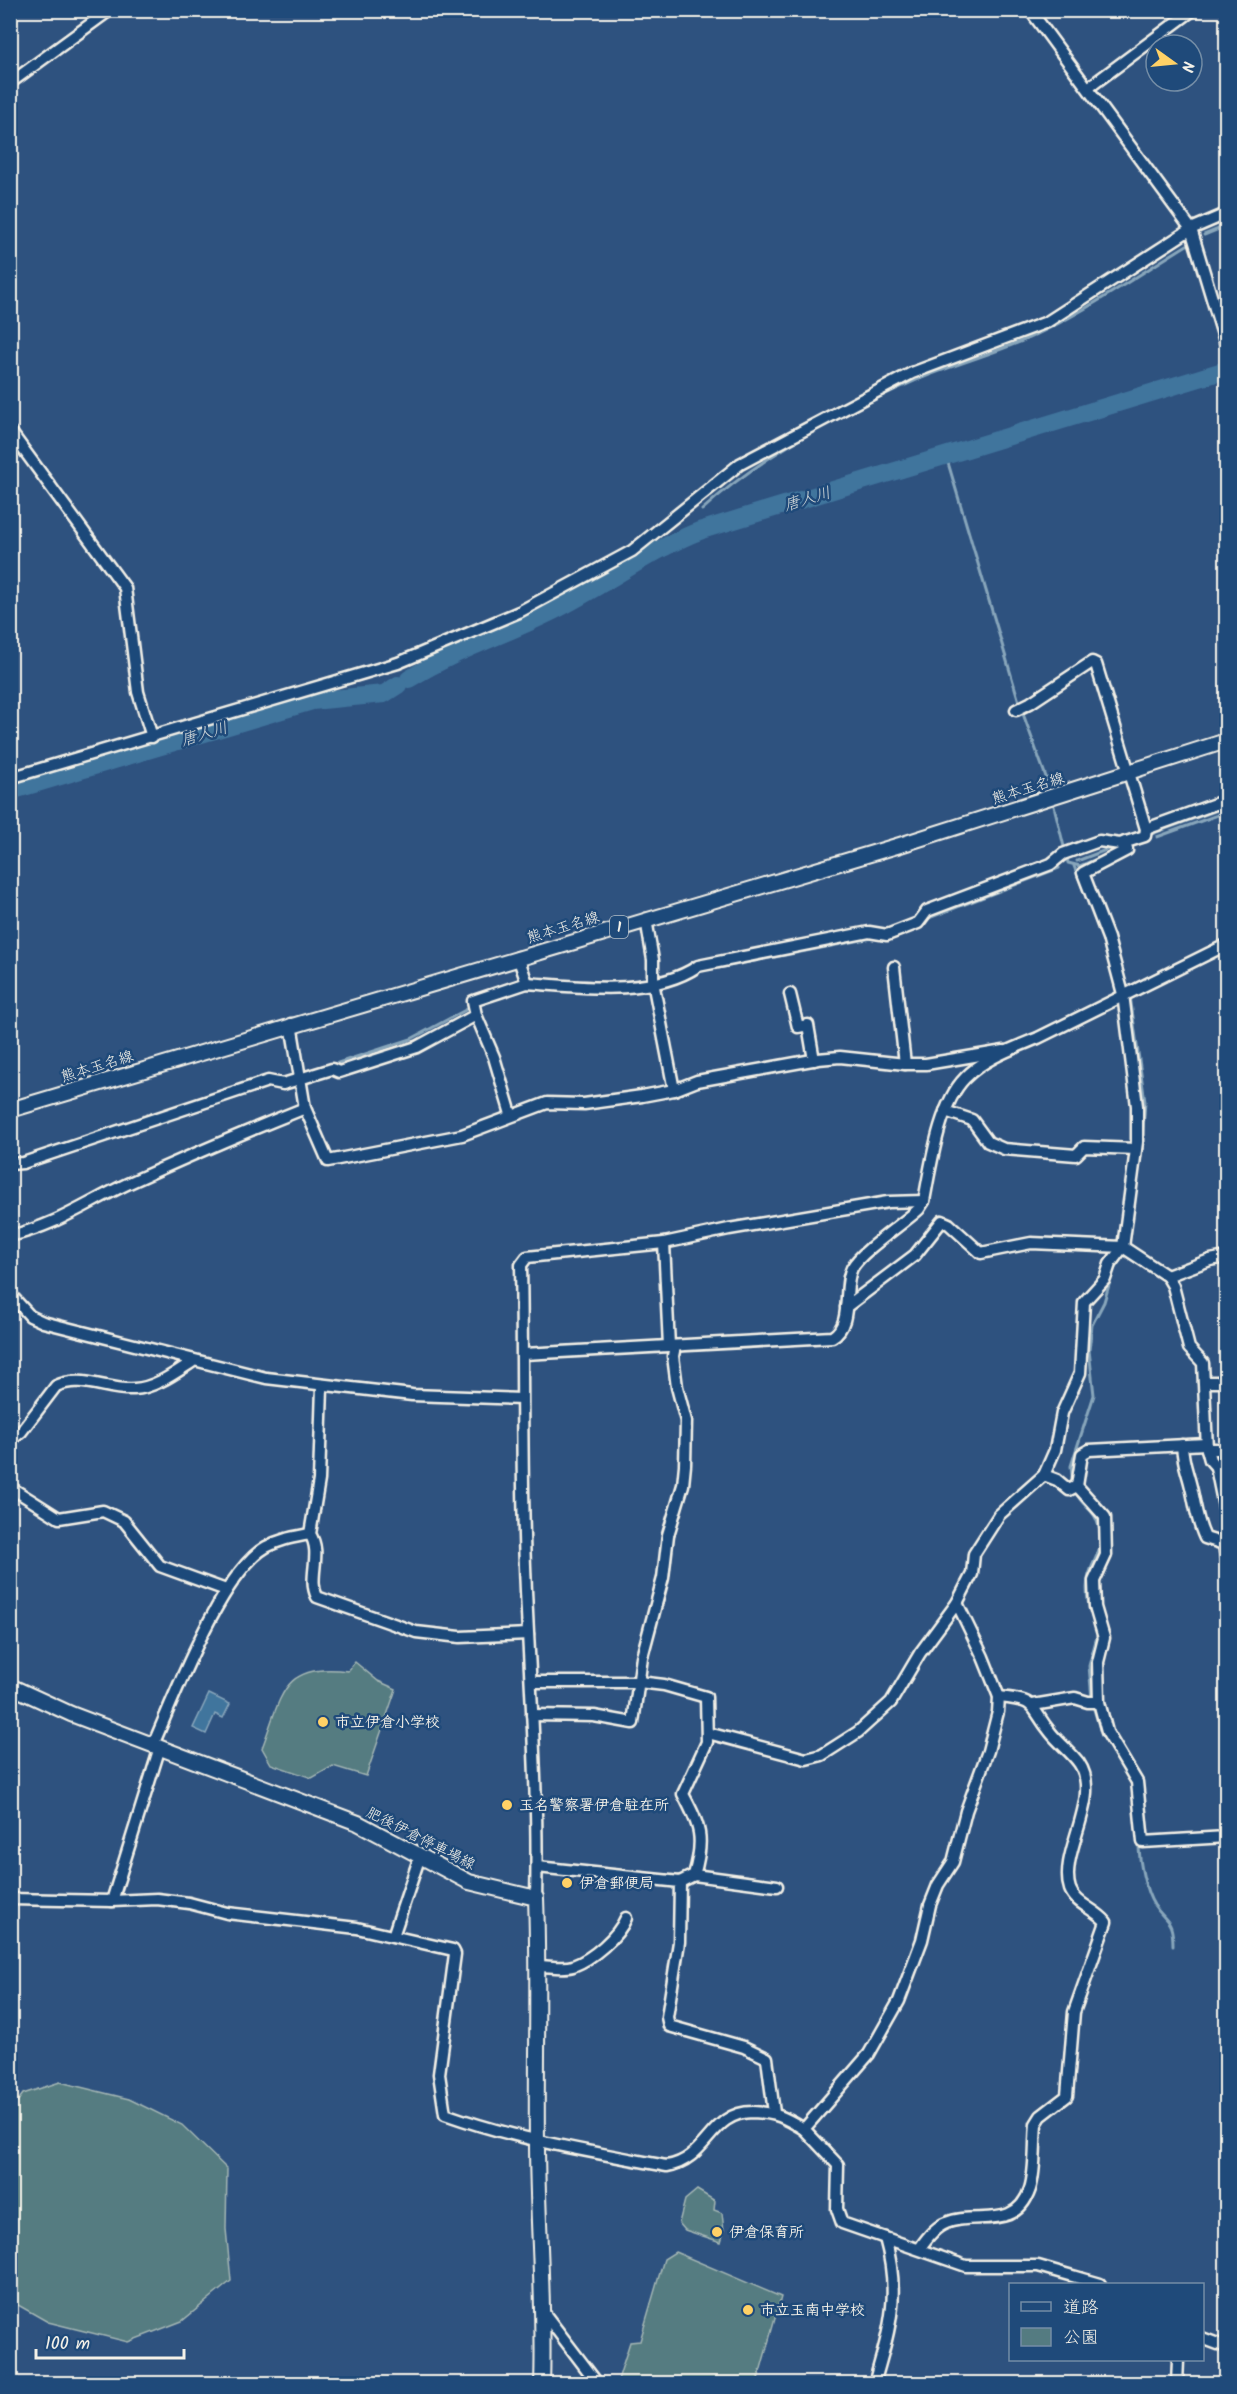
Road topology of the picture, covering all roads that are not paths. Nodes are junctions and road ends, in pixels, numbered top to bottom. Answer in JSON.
{"nodes":[{"id":1,"x":110,"y":10,"type":"edge"},
{"id":2,"x":1030,"y":10,"type":"edge"},
{"id":3,"x":1193,"y":10,"type":"edge"},
{"id":4,"x":10,"y":83,"type":"edge"},
{"id":5,"x":1088,"y":88,"type":"junction"},
{"id":6,"x":1227,"y":214,"type":"edge"},
{"id":7,"x":1191,"y":229,"type":"junction"},
{"id":8,"x":1227,"y":345,"type":"edge"},
{"id":9,"x":10,"y":431,"type":"edge"},
{"id":10,"x":1020,"y":708,"type":"dead end"},
{"id":11,"x":152,"y":737,"type":"junction"},
{"id":12,"x":1227,"y":741,"type":"edge"},
{"id":13,"x":1128,"y":774,"type":"junction"},
{"id":14,"x":10,"y":778,"type":"edge"},
{"id":15,"x":1227,"y":800,"type":"edge"},
{"id":16,"x":1146,"y":829,"type":"junction"},
{"id":17,"x":1125,"y":842,"type":"junction"},
{"id":18,"x":646,"y":919,"type":"junction"},
{"id":19,"x":1227,"y":945,"type":"edge"},
{"id":20,"x":518,"y":957,"type":"junction"},
{"id":21,"x":894,"y":967,"type":"dead end"},
{"id":22,"x":653,"y":982,"type":"junction"},
{"id":23,"x":527,"y":983,"type":"junction"},
{"id":24,"x":790,"y":994,"type":"dead end"},
{"id":25,"x":1123,"y":994,"type":"junction"},
{"id":26,"x":475,"y":1010,"type":"junction"},
{"id":27,"x":291,"y":1024,"type":"junction"},
{"id":28,"x":1007,"y":1050,"type":"junction"},
{"id":29,"x":814,"y":1060,"type":"junction"},
{"id":30,"x":906,"y":1064,"type":"junction"},
{"id":31,"x":300,"y":1079,"type":"junction"},
{"id":32,"x":674,"y":1090,"type":"junction"},
{"id":33,"x":304,"y":1108,"type":"junction"},
{"id":34,"x":10,"y":1110,"type":"edge"},
{"id":35,"x":945,"y":1111,"type":"junction"},
{"id":36,"x":511,"y":1114,"type":"junction"},
{"id":37,"x":1136,"y":1149,"type":"junction"},
{"id":38,"x":10,"y":1164,"type":"edge"},
{"id":39,"x":924,"y":1201,"type":"junction"},
{"id":40,"x":10,"y":1236,"type":"edge"},
{"id":41,"x":664,"y":1243,"type":"junction"},
{"id":42,"x":1123,"y":1247,"type":"junction"},
{"id":43,"x":1227,"y":1257,"type":"edge"},
{"id":44,"x":1167,"y":1276,"type":"junction"},
{"id":45,"x":10,"y":1294,"type":"edge"},
{"id":46,"x":846,"y":1307,"type":"junction"},
{"id":47,"x":672,"y":1346,"type":"junction"},
{"id":48,"x":524,"y":1354,"type":"junction"},
{"id":49,"x":192,"y":1362,"type":"junction"},
{"id":50,"x":1204,"y":1382,"type":"junction"},
{"id":51,"x":1227,"y":1382,"type":"edge"},
{"id":52,"x":322,"y":1387,"type":"junction"},
{"id":53,"x":521,"y":1399,"type":"junction"},
{"id":54,"x":10,"y":1440,"type":"edge"},
{"id":55,"x":1182,"y":1445,"type":"junction"},
{"id":56,"x":1206,"y":1446,"type":"junction"},
{"id":57,"x":1227,"y":1449,"type":"edge"},
{"id":58,"x":1216,"y":1467,"type":"junction"},
{"id":59,"x":1044,"y":1475,"type":"junction"},
{"id":60,"x":1227,"y":1478,"type":"edge"},
{"id":61,"x":10,"y":1487,"type":"edge"},
{"id":62,"x":1074,"y":1487,"type":"junction"},
{"id":63,"x":1227,"y":1517,"type":"edge"},
{"id":64,"x":310,"y":1534,"type":"junction"},
{"id":65,"x":1227,"y":1558,"type":"edge"},
{"id":66,"x":226,"y":1590,"type":"junction"},
{"id":67,"x":957,"y":1603,"type":"junction"},
{"id":68,"x":528,"y":1634,"type":"junction"},
{"id":69,"x":532,"y":1682,"type":"junction"},
{"id":70,"x":639,"y":1682,"type":"junction"},
{"id":71,"x":10,"y":1686,"type":"edge"},
{"id":72,"x":999,"y":1697,"type":"junction"},
{"id":73,"x":1094,"y":1702,"type":"junction"},
{"id":74,"x":1033,"y":1705,"type":"junction"},
{"id":75,"x":532,"y":1715,"type":"junction"},
{"id":76,"x":708,"y":1733,"type":"junction"},
{"id":77,"x":156,"y":1746,"type":"junction"},
{"id":78,"x":1227,"y":1837,"type":"edge"},
{"id":79,"x":420,"y":1856,"type":"junction"},
{"id":80,"x":537,"y":1867,"type":"junction"},
{"id":81,"x":694,"y":1875,"type":"junction"},
{"id":82,"x":680,"y":1882,"type":"junction"},
{"id":83,"x":777,"y":1886,"type":"dead end"},
{"id":84,"x":536,"y":1898,"type":"junction"},
{"id":85,"x":10,"y":1899,"type":"edge"},
{"id":86,"x":112,"y":1901,"type":"junction"},
{"id":87,"x":626,"y":1918,"type":"dead end"},
{"id":88,"x":393,"y":1936,"type":"junction"},
{"id":89,"x":539,"y":1966,"type":"junction"},
{"id":90,"x":774,"y":2112,"type":"junction"},
{"id":91,"x":804,"y":2129,"type":"junction"},
{"id":92,"x":537,"y":2142,"type":"junction"},
{"id":93,"x":885,"y":2238,"type":"junction"},
{"id":94,"x":920,"y":2248,"type":"junction"},
{"id":95,"x":1097,"y":2283,"type":"edge"},
{"id":96,"x":544,"y":2313,"type":"junction"},
{"id":97,"x":1204,"y":2338,"type":"edge"},
{"id":98,"x":1227,"y":2348,"type":"edge"},
{"id":99,"x":1178,"y":2361,"type":"edge"},
{"id":100,"x":542,"y":2384,"type":"edge"},
{"id":101,"x":598,"y":2384,"type":"edge"},
{"id":102,"x":874,"y":2384,"type":"edge"},
{"id":103,"x":1177,"y":2384,"type":"edge"}],
"edges":[{"from":1,"to":4,"type":"street"},
{"from":2,"to":5,"type":"street"},
{"from":3,"to":5,"type":"street"},
{"from":5,"to":7,"type":"street"},
{"from":6,"to":7,"type":"street"},
{"from":7,"to":8,"type":"street"},
{"from":7,"to":11,"type":"street"},
{"from":9,"to":11,"type":"street"},
{"from":10,"to":13,"type":"street"},
{"from":11,"to":14,"type":"street"},
{"from":12,"to":13,"type":"main road","name":"熊本玉名線","number":"1"},
{"from":13,"to":16,"type":"street"},
{"from":13,"to":18,"type":"main road","name":"熊本玉名線","number":"1"},
{"from":15,"to":16,"type":"street"},
{"from":16,"to":17,"type":"street"},
{"from":17,"to":22,"type":"street"},
{"from":17,"to":25,"type":"street"},
{"from":18,"to":20,"type":"main road","name":"熊本玉名線","number":"1"},
{"from":18,"to":22,"type":"street"},
{"from":19,"to":25,"type":"street"},
{"from":20,"to":23,"type":"street"},
{"from":20,"to":27,"type":"main road","name":"熊本玉名線","number":"1"},
{"from":21,"to":30,"type":"street"},
{"from":22,"to":23,"type":"street"},
{"from":22,"to":32,"type":"street"},
{"from":23,"to":26,"type":"street"},
{"from":24,"to":29,"type":"street"},
{"from":25,"to":28,"type":"street"},
{"from":25,"to":37,"type":"street"},
{"from":26,"to":31,"type":"street"},
{"from":26,"to":36,"type":"street"},
{"from":27,"to":31,"type":"street"},
{"from":27,"to":34,"type":"main road","name":"熊本玉名線","number":"1"},
{"from":28,"to":30,"type":"street"},
{"from":28,"to":35,"type":"street"},
{"from":29,"to":30,"type":"street"},
{"from":29,"to":32,"type":"street"},
{"from":31,"to":33,"type":"street"},
{"from":31,"to":38,"type":"street"},
{"from":32,"to":36,"type":"street"},
{"from":33,"to":36,"type":"street"},
{"from":33,"to":40,"type":"street"},
{"from":35,"to":37,"type":"street"},
{"from":35,"to":39,"type":"street"},
{"from":37,"to":42,"type":"street"},
{"from":39,"to":41,"type":"street"},
{"from":39,"to":46,"type":"street"},
{"from":41,"to":47,"type":"street"},
{"from":41,"to":48,"type":"street"},
{"from":42,"to":44,"type":"street"},
{"from":42,"to":46,"type":"street"},
{"from":42,"to":59,"type":"street"},
{"from":43,"to":44,"type":"street"},
{"from":44,"to":50,"type":"street"},
{"from":45,"to":49,"type":"street"},
{"from":46,"to":47,"type":"street"},
{"from":47,"to":48,"type":"street"},
{"from":47,"to":70,"type":"street"},
{"from":48,"to":53,"type":"street"},
{"from":49,"to":52,"type":"street"},
{"from":49,"to":54,"type":"street"},
{"from":50,"to":51,"type":"street"},
{"from":50,"to":56,"type":"street"},
{"from":52,"to":53,"type":"street"},
{"from":52,"to":64,"type":"street"},
{"from":53,"to":68,"type":"street"},
{"from":55,"to":56,"type":"street"},
{"from":55,"to":62,"type":"street"},
{"from":55,"to":65,"type":"street"},
{"from":56,"to":57,"type":"street"},
{"from":56,"to":58,"type":"street"},
{"from":58,"to":60,"type":"street"},
{"from":58,"to":63,"type":"street"},
{"from":59,"to":62,"type":"street"},
{"from":59,"to":67,"type":"street"},
{"from":61,"to":66,"type":"street"},
{"from":62,"to":73,"type":"street"},
{"from":64,"to":66,"type":"street"},
{"from":64,"to":68,"type":"street"},
{"from":66,"to":77,"type":"street"},
{"from":67,"to":72,"type":"street"},
{"from":67,"to":76,"type":"street"},
{"from":68,"to":69,"type":"street"},
{"from":69,"to":70,"type":"street"},
{"from":69,"to":75,"type":"street"},
{"from":70,"to":75,"type":"street"},
{"from":70,"to":76,"type":"street"},
{"from":71,"to":77,"type":"main road","name":"肥後伊倉停車場線"},
{"from":72,"to":74,"type":"street"},
{"from":72,"to":91,"type":"street"},
{"from":73,"to":74,"type":"street"},
{"from":73,"to":78,"type":"street"},
{"from":74,"to":94,"type":"street"},
{"from":75,"to":80,"type":"street"},
{"from":76,"to":81,"type":"street"},
{"from":77,"to":79,"type":"main road","name":"肥後伊倉停車場線"},
{"from":77,"to":86,"type":"street"},
{"from":79,"to":84,"type":"main road","name":"肥後伊倉停車場線"},
{"from":79,"to":88,"type":"street"},
{"from":80,"to":82,"type":"street"},
{"from":80,"to":84,"type":"street"},
{"from":81,"to":82,"type":"street"},
{"from":81,"to":83,"type":"street"},
{"from":82,"to":90,"type":"street"},
{"from":84,"to":89,"type":"main road"},
{"from":85,"to":86,"type":"street"},
{"from":86,"to":88,"type":"street"},
{"from":87,"to":89,"type":"street"},
{"from":88,"to":92,"type":"street"},
{"from":89,"to":92,"type":"main road"},
{"from":90,"to":91,"type":"street"},
{"from":90,"to":92,"type":"street"},
{"from":91,"to":93,"type":"street"},
{"from":92,"to":96,"type":"main road"},
{"from":93,"to":94,"type":"street"},
{"from":93,"to":102,"type":"street"},
{"from":94,"to":95,"type":"street"},
{"from":96,"to":100,"type":"main road"},
{"from":96,"to":101,"type":"street"},
{"from":97,"to":98,"type":"street"},
{"from":99,"to":103,"type":"street"}]}
